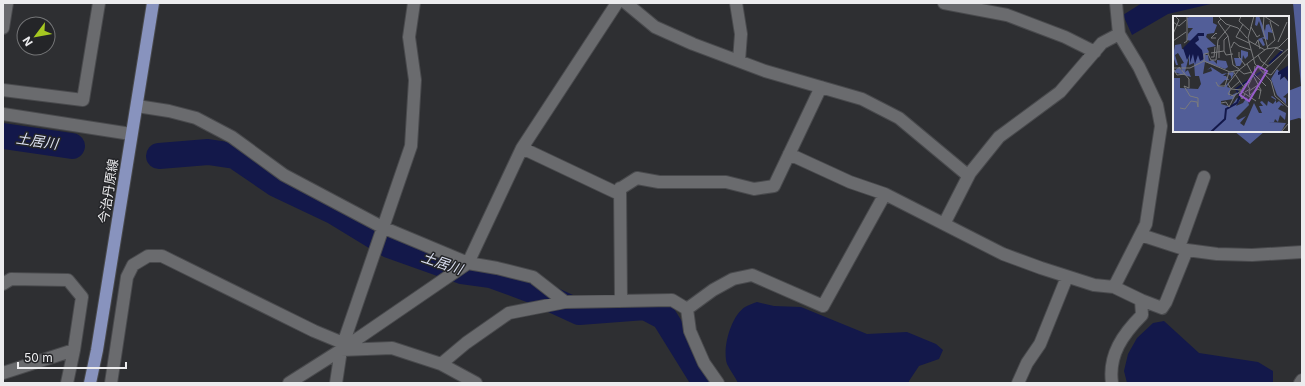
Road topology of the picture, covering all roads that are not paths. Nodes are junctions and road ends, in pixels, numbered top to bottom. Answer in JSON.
{"nodes":[{"id":1,"x":7,"y":3,"type":"edge"},
{"id":2,"x":99,"y":3,"type":"edge"},
{"id":3,"x":153,"y":3,"type":"edge"},
{"id":4,"x":414,"y":3,"type":"edge"},
{"id":5,"x":617,"y":3,"type":"edge"},
{"id":6,"x":626,"y":3,"type":"edge"},
{"id":7,"x":736,"y":3,"type":"edge"},
{"id":8,"x":944,"y":3,"type":"edge"},
{"id":9,"x":1116,"y":3,"type":"edge"},
{"id":10,"x":3,"y":28,"type":"edge"},
{"id":11,"x":1119,"y":34,"type":"junction"},
{"id":12,"x":1094,"y":52,"type":"junction"},
{"id":13,"x":739,"y":61,"type":"junction"},
{"id":14,"x":821,"y":87,"type":"junction"},
{"id":15,"x":3,"y":90,"type":"edge"},
{"id":16,"x":137,"y":106,"type":"junction"},
{"id":17,"x":3,"y":114,"type":"edge"},
{"id":18,"x":131,"y":134,"type":"junction"},
{"id":19,"x":522,"y":148,"type":"junction"},
{"id":20,"x":790,"y":154,"type":"junction"},
{"id":21,"x":970,"y":173,"type":"junction"},
{"id":22,"x":1204,"y":177,"type":"dead end"},
{"id":23,"x":620,"y":188,"type":"junction"},
{"id":24,"x":885,"y":194,"type":"junction"},
{"id":25,"x":944,"y":224,"type":"junction"},
{"id":26,"x":382,"y":227,"type":"junction"},
{"id":27,"x":1141,"y":235,"type":"junction"},
{"id":28,"x":1183,"y":248,"type":"junction"},
{"id":29,"x":1302,"y":252,"type":"edge"},
{"id":30,"x":468,"y":263,"type":"junction"},
{"id":31,"x":1067,"y":277,"type":"junction"},
{"id":32,"x":3,"y":284,"type":"edge"},
{"id":33,"x":1114,"y":286,"type":"junction"},
{"id":34,"x":1142,"y":300,"type":"junction"},
{"id":35,"x":622,"y":301,"type":"junction"},
{"id":36,"x":565,"y":302,"type":"junction"},
{"id":37,"x":687,"y":309,"type":"junction"},
{"id":38,"x":342,"y":347,"type":"junction"},
{"id":39,"x":74,"y":350,"type":"junction"},
{"id":40,"x":440,"y":364,"type":"junction"},
{"id":41,"x":3,"y":373,"type":"edge"},
{"id":42,"x":1302,"y":380,"type":"edge"},
{"id":43,"x":67,"y":383,"type":"edge"},
{"id":44,"x":90,"y":383,"type":"edge"},
{"id":45,"x":111,"y":383,"type":"edge"},
{"id":46,"x":289,"y":383,"type":"edge"},
{"id":47,"x":336,"y":383,"type":"edge"},
{"id":48,"x":476,"y":383,"type":"edge"},
{"id":49,"x":718,"y":383,"type":"edge"},
{"id":50,"x":1018,"y":383,"type":"edge"},
{"id":51,"x":1112,"y":383,"type":"edge"},
{"id":52,"x":1300,"y":383,"type":"edge"}],
"edges":[{"from":1,"to":10,"type":"street"},
{"from":2,"to":15,"type":"street"},
{"from":3,"to":16,"type":"main road","name":"今治丹原線"},
{"from":4,"to":26,"type":"street"},
{"from":5,"to":19,"type":"street"},
{"from":6,"to":13,"type":"street"},
{"from":7,"to":13,"type":"street"},
{"from":8,"to":12,"type":"street"},
{"from":9,"to":11,"type":"street"},
{"from":11,"to":12,"type":"street"},
{"from":11,"to":27,"type":"street"},
{"from":12,"to":21,"type":"street"},
{"from":13,"to":14,"type":"street"},
{"from":14,"to":20,"type":"street"},
{"from":14,"to":21,"type":"street"},
{"from":16,"to":18,"type":"main road","name":"今治丹原線"},
{"from":16,"to":26,"type":"street"},
{"from":17,"to":18,"type":"street"},
{"from":18,"to":44,"type":"main road","name":"今治丹原線"},
{"from":19,"to":23,"type":"street"},
{"from":19,"to":30,"type":"street"},
{"from":20,"to":23,"type":"street"},
{"from":20,"to":24,"type":"street"},
{"from":21,"to":25,"type":"street"},
{"from":22,"to":28,"type":"street"},
{"from":23,"to":35,"type":"street"},
{"from":24,"to":25,"type":"street"},
{"from":24,"to":37,"type":"street"},
{"from":25,"to":31,"type":"street"},
{"from":26,"to":30,"type":"street"},
{"from":26,"to":38,"type":"street"},
{"from":27,"to":28,"type":"street"},
{"from":27,"to":33,"type":"street"},
{"from":28,"to":29,"type":"street"},
{"from":28,"to":34,"type":"street"},
{"from":30,"to":36,"type":"street"},
{"from":30,"to":38,"type":"street"},
{"from":31,"to":33,"type":"street"},
{"from":31,"to":50,"type":"street"},
{"from":32,"to":39,"type":"street"},
{"from":33,"to":34,"type":"street"},
{"from":34,"to":51,"type":"street"},
{"from":35,"to":36,"type":"street"},
{"from":35,"to":37,"type":"street"},
{"from":36,"to":40,"type":"street"},
{"from":37,"to":49,"type":"street"},
{"from":38,"to":40,"type":"street"},
{"from":38,"to":45,"type":"street"},
{"from":38,"to":46,"type":"street"},
{"from":38,"to":47,"type":"street"},
{"from":39,"to":41,"type":"street"},
{"from":39,"to":43,"type":"street"},
{"from":40,"to":48,"type":"street"},
{"from":42,"to":52,"type":"street"}]}
